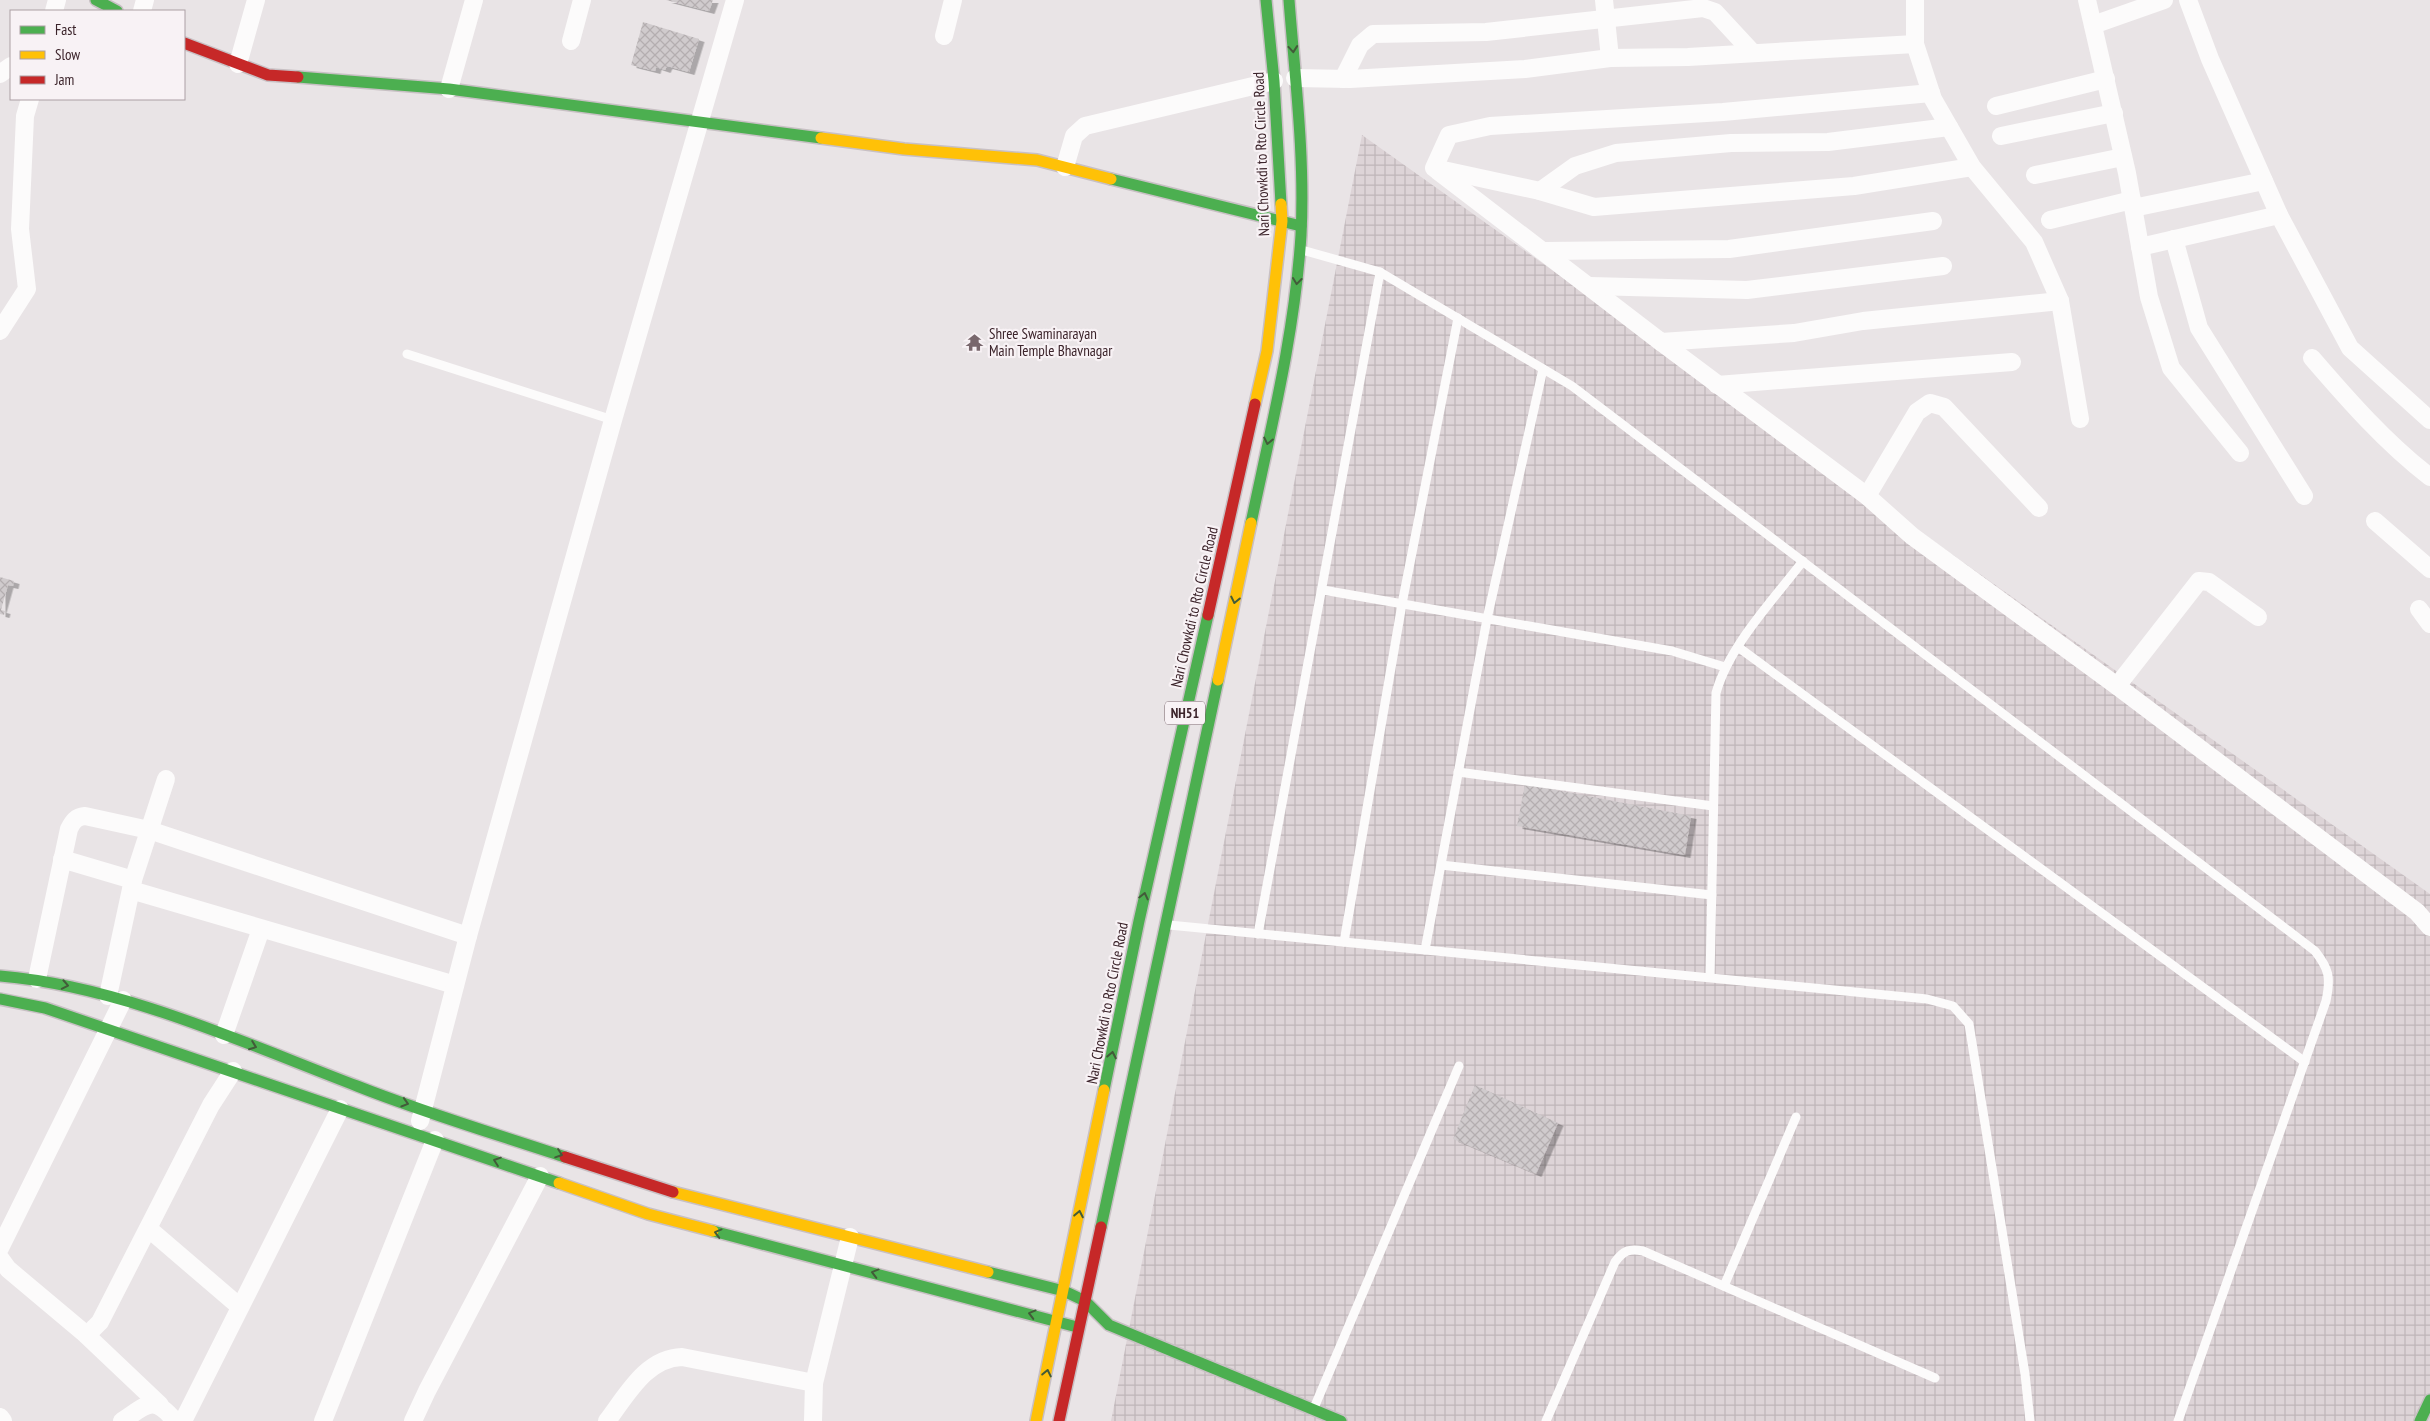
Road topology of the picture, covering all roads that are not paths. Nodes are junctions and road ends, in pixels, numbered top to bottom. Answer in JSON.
{"nodes":[{"id":1,"x":96,"y":0,"type":"edge"},
{"id":2,"x":256,"y":0,"type":"edge"},
{"id":3,"x":474,"y":0,"type":"edge"},
{"id":4,"x":582,"y":0,"type":"edge"},
{"id":5,"x":735,"y":0,"type":"edge"},
{"id":6,"x":953,"y":0,"type":"edge"},
{"id":7,"x":1266,"y":0,"type":"edge"},
{"id":8,"x":1288,"y":0,"type":"edge"},
{"id":9,"x":1604,"y":0,"type":"edge"},
{"id":10,"x":1915,"y":0,"type":"edge"},
{"id":11,"x":2087,"y":0,"type":"edge"},
{"id":12,"x":2164,"y":0,"type":"edge"},
{"id":13,"x":2188,"y":0,"type":"edge"},
{"id":14,"x":115,"y":10,"type":"edge"},
{"id":15,"x":1607,"y":19,"type":"junction"},
{"id":16,"x":2093,"y":26,"type":"junction"},
{"id":17,"x":944,"y":36,"type":"dead end"},
{"id":18,"x":571,"y":41,"type":"dead end"},
{"id":19,"x":185,"y":44,"type":"edge"},
{"id":20,"x":1915,"y":44,"type":"junction"},
{"id":21,"x":1753,"y":53,"type":"junction"},
{"id":22,"x":1610,"y":58,"type":"junction"},
{"id":23,"x":238,"y":64,"type":"junction"},
{"id":24,"x":1295,"y":78,"type":"junction"},
{"id":25,"x":1343,"y":79,"type":"junction"},
{"id":26,"x":2106,"y":79,"type":"junction"},
{"id":27,"x":1274,"y":82,"type":"junction"},
{"id":28,"x":449,"y":89,"type":"junction"},
{"id":29,"x":1930,"y":93,"type":"junction"},
{"id":30,"x":30,"y":100,"type":"edge"},
{"id":31,"x":1996,"y":106,"type":"dead end"},
{"id":32,"x":2114,"y":113,"type":"junction"},
{"id":33,"x":700,"y":121,"type":"junction"},
{"id":34,"x":1949,"y":127,"type":"junction"},
{"id":35,"x":2001,"y":136,"type":"dead end"},
{"id":36,"x":2123,"y":157,"type":"junction"},
{"id":37,"x":1972,"y":167,"type":"junction"},
{"id":38,"x":1065,"y":168,"type":"junction"},
{"id":39,"x":1434,"y":168,"type":"junction"},
{"id":40,"x":2035,"y":175,"type":"dead end"},
{"id":41,"x":2264,"y":181,"type":"junction"},
{"id":42,"x":1540,"y":191,"type":"junction"},
{"id":43,"x":2133,"y":204,"type":"junction"},
{"id":44,"x":2279,"y":215,"type":"junction"},
{"id":45,"x":2050,"y":220,"type":"dead end"},
{"id":46,"x":1282,"y":221,"type":"junction"},
{"id":47,"x":1932,"y":221,"type":"dead end"},
{"id":48,"x":1301,"y":226,"type":"junction"},
{"id":49,"x":2174,"y":239,"type":"junction"},
{"id":50,"x":2140,"y":247,"type":"junction"},
{"id":51,"x":1289,"y":248,"type":"junction"},
{"id":52,"x":1546,"y":251,"type":"junction"},
{"id":53,"x":1943,"y":266,"type":"dead end"},
{"id":54,"x":1380,"y":272,"type":"junction"},
{"id":55,"x":1590,"y":286,"type":"junction"},
{"id":56,"x":2060,"y":300,"type":"junction"},
{"id":57,"x":1458,"y":318,"type":"junction"},
{"id":58,"x":0,"y":331,"type":"edge"},
{"id":59,"x":1662,"y":342,"type":"junction"},
{"id":60,"x":407,"y":354,"type":"dead end"},
{"id":61,"x":2312,"y":358,"type":"dead end"},
{"id":62,"x":2012,"y":362,"type":"dead end"},
{"id":63,"x":1543,"y":369,"type":"junction"},
{"id":64,"x":1717,"y":385,"type":"junction"},
{"id":65,"x":2080,"y":419,"type":"dead end"},
{"id":66,"x":613,"y":420,"type":"junction"},
{"id":67,"x":2430,"y":420,"type":"edge"},
{"id":68,"x":2240,"y":453,"type":"dead end"},
{"id":69,"x":2430,"y":477,"type":"edge"},
{"id":70,"x":1867,"y":496,"type":"junction"},
{"id":71,"x":2304,"y":496,"type":"dead end"},
{"id":72,"x":2039,"y":508,"type":"dead end"},
{"id":73,"x":2375,"y":520,"type":"dead end"},
{"id":74,"x":1803,"y":561,"type":"junction"},
{"id":75,"x":2430,"y":569,"type":"edge"},
{"id":76,"x":1323,"y":590,"type":"junction"},
{"id":77,"x":1402,"y":604,"type":"junction"},
{"id":78,"x":2419,"y":609,"type":"dead end"},
{"id":79,"x":2258,"y":617,"type":"dead end"},
{"id":80,"x":1487,"y":619,"type":"junction"},
{"id":81,"x":2430,"y":624,"type":"edge"},
{"id":82,"x":1738,"y":647,"type":"junction"},
{"id":83,"x":1725,"y":667,"type":"junction"},
{"id":84,"x":2117,"y":686,"type":"junction"},
{"id":85,"x":1458,"y":772,"type":"junction"},
{"id":86,"x":166,"y":779,"type":"dead end"},
{"id":87,"x":1713,"y":806,"type":"junction"},
{"id":88,"x":149,"y":830,"type":"junction"},
{"id":89,"x":62,"y":859,"type":"junction"},
{"id":90,"x":1441,"y":865,"type":"junction"},
{"id":91,"x":132,"y":885,"type":"junction"},
{"id":92,"x":1712,"y":895,"type":"junction"},
{"id":93,"x":1153,"y":923,"type":"junction"},
{"id":94,"x":2430,"y":927,"type":"edge"},
{"id":95,"x":261,"y":929,"type":"junction"},
{"id":96,"x":1258,"y":934,"type":"junction"},
{"id":97,"x":468,"y":936,"type":"junction"},
{"id":98,"x":1344,"y":942,"type":"junction"},
{"id":99,"x":1425,"y":950,"type":"junction"},
{"id":100,"x":0,"y":976,"type":"edge"},
{"id":101,"x":1710,"y":977,"type":"junction"},
{"id":102,"x":37,"y":979,"type":"junction"},
{"id":103,"x":455,"y":985,"type":"junction"},
{"id":104,"x":116,"y":998,"type":"junction"},
{"id":105,"x":0,"y":999,"type":"edge"},
{"id":106,"x":108,"y":1029,"type":"junction"},
{"id":107,"x":224,"y":1035,"type":"junction"},
{"id":108,"x":2305,"y":1062,"type":"junction"},
{"id":109,"x":1459,"y":1066,"type":"dead end"},
{"id":110,"x":233,"y":1071,"type":"junction"},
{"id":111,"x":425,"y":1109,"type":"junction"},
{"id":112,"x":340,"y":1110,"type":"junction"},
{"id":113,"x":1796,"y":1117,"type":"dead end"},
{"id":114,"x":415,"y":1134,"type":"junction"},
{"id":115,"x":435,"y":1140,"type":"junction"},
{"id":116,"x":540,"y":1176,"type":"junction"},
{"id":117,"x":149,"y":1229,"type":"junction"},
{"id":118,"x":850,"y":1237,"type":"junction"},
{"id":119,"x":0,"y":1248,"type":"edge"},
{"id":120,"x":0,"y":1258,"type":"edge"},
{"id":121,"x":844,"y":1265,"type":"junction"},
{"id":122,"x":1724,"y":1286,"type":"junction"},
{"id":123,"x":1064,"y":1290,"type":"junction"},
{"id":124,"x":1085,"y":1300,"type":"junction"},
{"id":125,"x":240,"y":1307,"type":"junction"},
{"id":126,"x":1058,"y":1321,"type":"junction"},
{"id":127,"x":1109,"y":1325,"type":"junction"},
{"id":128,"x":1079,"y":1327,"type":"junction"},
{"id":129,"x":87,"y":1335,"type":"junction"},
{"id":130,"x":1936,"y":1378,"type":"dead end"},
{"id":131,"x":814,"y":1384,"type":"junction"},
{"id":132,"x":2430,"y":1400,"type":"edge"},
{"id":133,"x":160,"y":1405,"type":"junction"},
{"id":134,"x":1314,"y":1408,"type":"junction"},
{"id":135,"x":0,"y":1417,"type":"edge"},
{"id":136,"x":3,"y":1421,"type":"edge"},
{"id":137,"x":122,"y":1421,"type":"edge"},
{"id":138,"x":175,"y":1421,"type":"edge"},
{"id":139,"x":183,"y":1421,"type":"edge"},
{"id":140,"x":323,"y":1421,"type":"edge"},
{"id":141,"x":413,"y":1421,"type":"edge"},
{"id":142,"x":607,"y":1421,"type":"edge"},
{"id":143,"x":813,"y":1421,"type":"edge"},
{"id":144,"x":1036,"y":1421,"type":"edge"},
{"id":145,"x":1059,"y":1421,"type":"edge"},
{"id":146,"x":1341,"y":1421,"type":"edge"},
{"id":147,"x":1546,"y":1421,"type":"edge"},
{"id":148,"x":2030,"y":1421,"type":"edge"},
{"id":149,"x":2178,"y":1421,"type":"edge"},
{"id":150,"x":2420,"y":1421,"type":"edge"}],
"edges":[{"from":1,"to":14,"type":"main road"},
{"from":2,"to":23,"type":"street"},
{"from":3,"to":28,"type":"street"},
{"from":4,"to":18,"type":"street"},
{"from":5,"to":33,"type":"street"},
{"from":6,"to":17,"type":"street"},
{"from":7,"to":27,"type":"main road","name":"Nari Chowkdi to Rto Circle Road","number":"NH51"},
{"from":8,"to":24,"type":"main road","number":"NH51","one_way":true},
{"from":9,"to":15,"type":"street"},
{"from":10,"to":20,"type":"street"},
{"from":11,"to":16,"type":"street"},
{"from":12,"to":16,"type":"street"},
{"from":13,"to":41,"type":"street"},
{"from":15,"to":21,"type":"street"},
{"from":15,"to":22,"type":"street"},
{"from":15,"to":25,"type":"street"},
{"from":16,"to":26,"type":"street"},
{"from":19,"to":23,"type":"main road"},
{"from":20,"to":21,"type":"street"},
{"from":20,"to":29,"type":"street"},
{"from":21,"to":22,"type":"street"},
{"from":22,"to":25,"type":"street"},
{"from":23,"to":28,"type":"main road"},
{"from":24,"to":25,"type":"street"},
{"from":24,"to":48,"type":"main road","number":"NH51"},
{"from":26,"to":31,"type":"street"},
{"from":26,"to":32,"type":"street"},
{"from":27,"to":38,"type":"street"},
{"from":27,"to":46,"type":"main road","name":"Nari Chowkdi to Rto Circle Road","number":"NH51"},
{"from":28,"to":33,"type":"main road"},
{"from":29,"to":34,"type":"street"},
{"from":29,"to":39,"type":"street"},
{"from":30,"to":58,"type":"street"},
{"from":32,"to":35,"type":"street"},
{"from":32,"to":36,"type":"street"},
{"from":33,"to":38,"type":"main road"},
{"from":33,"to":66,"type":"street"},
{"from":34,"to":37,"type":"street"},
{"from":34,"to":42,"type":"street"},
{"from":36,"to":40,"type":"street"},
{"from":36,"to":43,"type":"street"},
{"from":37,"to":42,"type":"street"},
{"from":37,"to":56,"type":"street"},
{"from":38,"to":46,"type":"main road"},
{"from":39,"to":42,"type":"street"},
{"from":39,"to":52,"type":"street"},
{"from":41,"to":43,"type":"street"},
{"from":41,"to":44,"type":"street"},
{"from":43,"to":45,"type":"street"},
{"from":43,"to":50,"type":"street"},
{"from":44,"to":49,"type":"street"},
{"from":44,"to":67,"type":"street"},
{"from":46,"to":48,"type":"main road"},
{"from":46,"to":51,"type":"main road","name":"Nari Chowkdi to Rto Circle Road","number":"NH51"},
{"from":47,"to":52,"type":"street"},
{"from":48,"to":51,"type":"main road","number":"NH51"},
{"from":49,"to":50,"type":"street"},
{"from":49,"to":71,"type":"street"},
{"from":50,"to":68,"type":"street"},
{"from":51,"to":54,"type":"lane"},
{"from":93,"to":51,"type":"main road","name":"Nari Chowkdi to Rto Circle Road","number":"NH51","one_way":true},
{"from":51,"to":93,"type":"main road","number":"NH51","one_way":true},
{"from":52,"to":55,"type":"street"},
{"from":53,"to":55,"type":"street"},
{"from":54,"to":57,"type":"lane"},
{"from":54,"to":76,"type":"lane"},
{"from":55,"to":59,"type":"street"},
{"from":56,"to":59,"type":"street"},
{"from":56,"to":65,"type":"street"},
{"from":57,"to":63,"type":"lane"},
{"from":57,"to":77,"type":"lane"},
{"from":59,"to":64,"type":"street"},
{"from":60,"to":66,"type":"lane"},
{"from":61,"to":69,"type":"street"},
{"from":62,"to":64,"type":"street"},
{"from":63,"to":74,"type":"lane"},
{"from":63,"to":80,"type":"lane"},
{"from":64,"to":70,"type":"street"},
{"from":66,"to":97,"type":"street"},
{"from":70,"to":72,"type":"street"},
{"from":70,"to":84,"type":"street"},
{"from":73,"to":75,"type":"street"},
{"from":74,"to":82,"type":"lane"},
{"from":74,"to":108,"type":"lane"},
{"from":76,"to":77,"type":"lane"},
{"from":76,"to":96,"type":"lane"},
{"from":77,"to":80,"type":"lane"},
{"from":77,"to":98,"type":"lane"},
{"from":78,"to":81,"type":"street"},
{"from":79,"to":84,"type":"street"},
{"from":80,"to":83,"type":"lane"},
{"from":80,"to":85,"type":"lane"},
{"from":82,"to":83,"type":"lane"},
{"from":82,"to":108,"type":"lane"},
{"from":83,"to":87,"type":"lane"},
{"from":84,"to":94,"type":"street"},
{"from":85,"to":87,"type":"lane"},
{"from":85,"to":90,"type":"lane"},
{"from":86,"to":88,"type":"street"},
{"from":87,"to":92,"type":"lane"},
{"from":88,"to":89,"type":"street"},
{"from":88,"to":91,"type":"street"},
{"from":88,"to":97,"type":"street"},
{"from":89,"to":91,"type":"street"},
{"from":89,"to":102,"type":"street"},
{"from":90,"to":92,"type":"lane"},
{"from":90,"to":99,"type":"lane"},
{"from":91,"to":95,"type":"street"},
{"from":91,"to":104,"type":"street"},
{"from":92,"to":101,"type":"lane"},
{"from":93,"to":96,"type":"lane"},
{"from":123,"to":93,"type":"main road","name":"Nari Chowkdi to Rto Circle Road","number":"NH51","one_way":true},
{"from":93,"to":124,"type":"main road","number":"NH51"},
{"from":95,"to":103,"type":"street"},
{"from":95,"to":107,"type":"street"},
{"from":96,"to":98,"type":"lane"},
{"from":97,"to":103,"type":"street"},
{"from":98,"to":99,"type":"lane"},
{"from":99,"to":101,"type":"lane"},
{"from":100,"to":102,"type":"main road"},
{"from":101,"to":148,"type":"lane"},
{"from":102,"to":104,"type":"main road","one_way":true},
{"from":103,"to":111,"type":"street"},
{"from":104,"to":106,"type":"street"},
{"from":104,"to":107,"type":"main road"},
{"from":105,"to":106,"type":"main road"},
{"from":106,"to":110,"type":"main road"},
{"from":106,"to":119,"type":"street"},
{"from":107,"to":111,"type":"main road","one_way":true},
{"from":108,"to":149,"type":"lane"},
{"from":109,"to":134,"type":"lane"},
{"from":110,"to":112,"type":"main road"},
{"from":110,"to":117,"type":"street"},
{"from":111,"to":114,"type":"street"},
{"from":111,"to":118,"type":"main road","one_way":true},
{"from":112,"to":114,"type":"main road"},
{"from":112,"to":125,"type":"street"},
{"from":113,"to":122,"type":"lane"},
{"from":114,"to":115,"type":"main road"},
{"from":116,"to":115,"type":"main road","one_way":true},
{"from":115,"to":140,"type":"street"},
{"from":121,"to":116,"type":"main road","one_way":true},
{"from":116,"to":141,"type":"street"},
{"from":117,"to":125,"type":"street"},
{"from":117,"to":129,"type":"street"},
{"from":118,"to":121,"type":"street"},
{"from":118,"to":123,"type":"main road"},
{"from":120,"to":129,"type":"street"},
{"from":126,"to":121,"type":"main road","one_way":true},
{"from":121,"to":131,"type":"street"},
{"from":122,"to":130,"type":"lane"},
{"from":122,"to":147,"type":"lane"},
{"from":123,"to":124,"type":"main road"},
{"from":123,"to":126,"type":"main road","name":"Nari Chowkdi to Rto Circle Road","number":"NH51"},
{"from":124,"to":127,"type":"main road"},
{"from":124,"to":128,"type":"main road","number":"NH51"},
{"from":125,"to":139,"type":"street"},
{"from":126,"to":128,"type":"main road"},
{"from":144,"to":126,"type":"main road","name":"Nari Chowkdi to Rto Circle Road","number":"NH51","one_way":true},
{"from":127,"to":128,"type":"main road"},
{"from":127,"to":134,"type":"main road"},
{"from":128,"to":145,"type":"main road","number":"NH51"},
{"from":129,"to":133,"type":"street"},
{"from":131,"to":142,"type":"street"},
{"from":131,"to":143,"type":"street"},
{"from":132,"to":150,"type":"main road"},
{"from":133,"to":137,"type":"street"},
{"from":133,"to":138,"type":"street"},
{"from":134,"to":146,"type":"main road"},
{"from":135,"to":136,"type":"street"}]}
